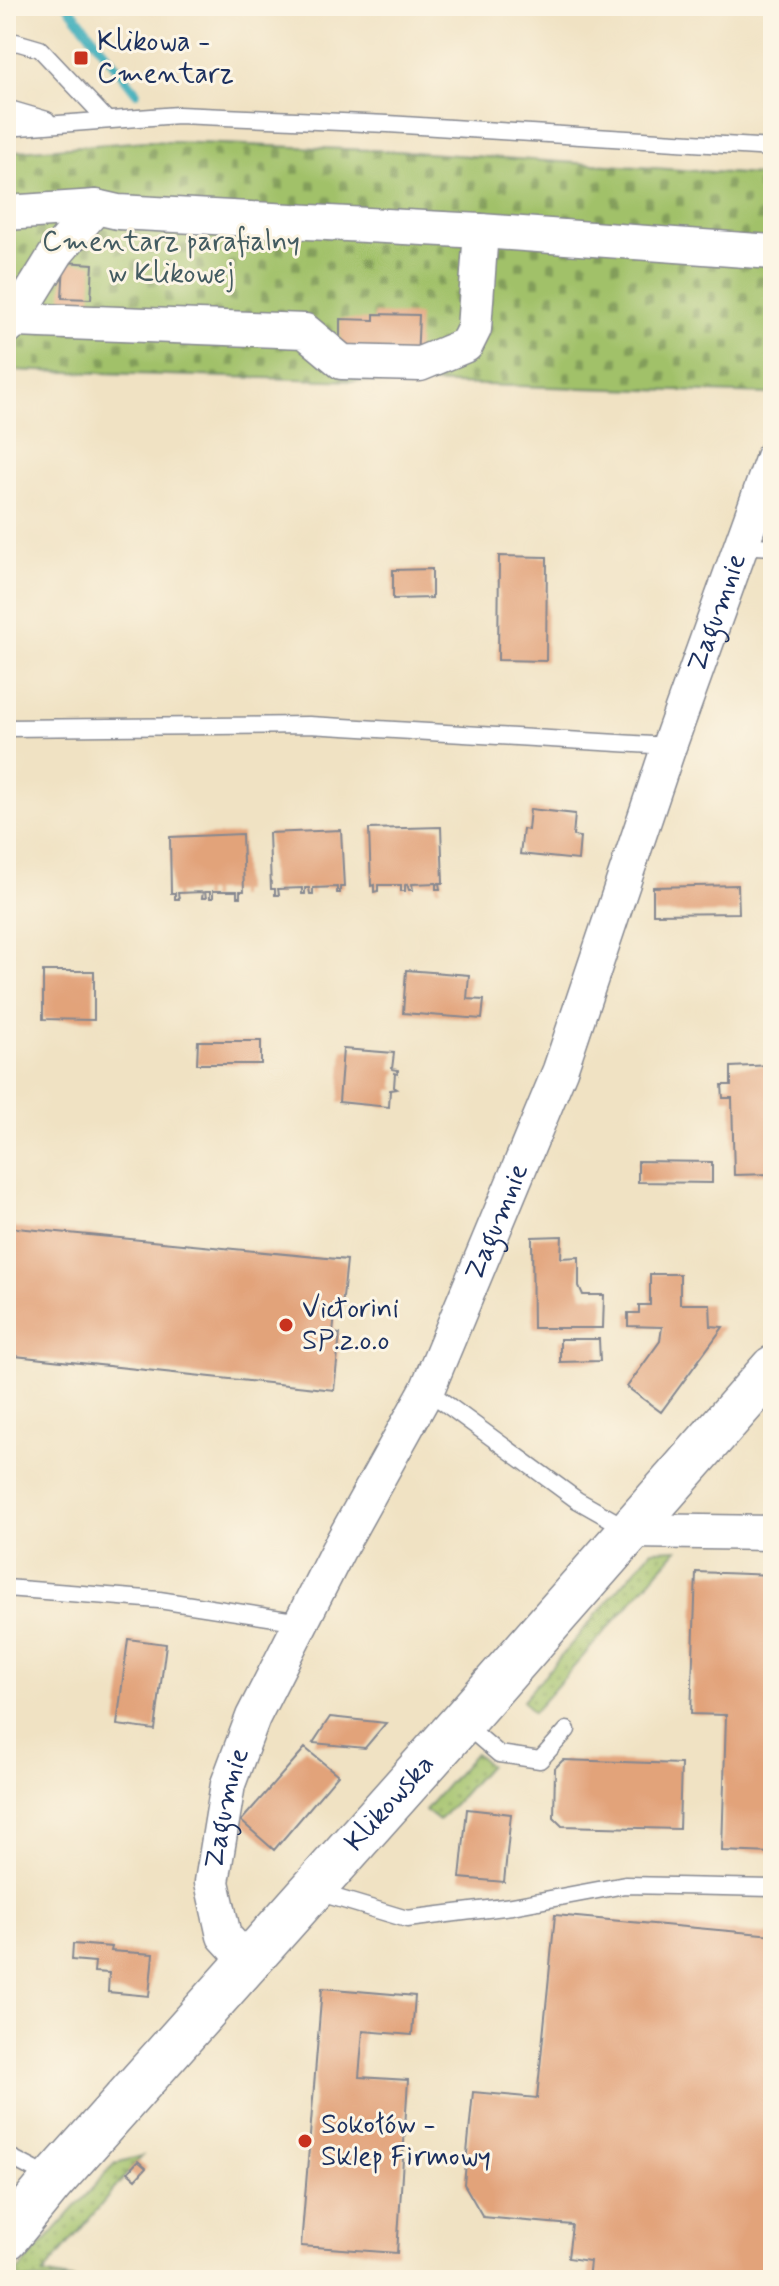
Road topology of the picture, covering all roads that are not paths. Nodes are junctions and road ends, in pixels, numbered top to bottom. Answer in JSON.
{"nodes":[{"id":1,"x":6,"y":46,"type":"edge"},
{"id":2,"x":6,"y":108,"type":"edge"},
{"id":3,"x":107,"y":120,"type":"junction"},
{"id":4,"x":60,"y":124,"type":"junction"},
{"id":5,"x":6,"y":128,"type":"edge"},
{"id":6,"x":773,"y":148,"type":"edge"},
{"id":7,"x":96,"y":207,"type":"junction"},
{"id":8,"x":6,"y":213,"type":"edge"},
{"id":9,"x":481,"y":231,"type":"junction"},
{"id":10,"x":773,"y":252,"type":"edge"},
{"id":11,"x":10,"y":324,"type":"edge"},
{"id":12,"x":773,"y":457,"type":"edge"},
{"id":13,"x":739,"y":545,"type":"junction"},
{"id":14,"x":773,"y":547,"type":"edge"},
{"id":15,"x":6,"y":728,"type":"edge"},
{"id":16,"x":669,"y":746,"type":"junction"},
{"id":17,"x":773,"y":1368,"type":"edge"},
{"id":18,"x":427,"y":1390,"type":"junction"},
{"id":19,"x":631,"y":1531,"type":"junction"},
{"id":20,"x":773,"y":1533,"type":"edge"},
{"id":21,"x":6,"y":1588,"type":"edge"},
{"id":22,"x":301,"y":1622,"type":"junction"},
{"id":23,"x":462,"y":1722,"type":"junction"},
{"id":24,"x":567,"y":1730,"type":"dead end"},
{"id":25,"x":773,"y":1888,"type":"edge"},
{"id":26,"x":312,"y":1890,"type":"junction"},
{"id":27,"x":248,"y":1962,"type":"junction"},
{"id":28,"x":6,"y":2155,"type":"edge"},
{"id":29,"x":51,"y":2183,"type":"junction"},
{"id":30,"x":6,"y":2238,"type":"edge"}],
"edges":[{"from":1,"to":3,"type":"lane"},
{"from":2,"to":4,"type":"lane"},
{"from":3,"to":4,"type":"lane"},
{"from":3,"to":6,"type":"lane"},
{"from":4,"to":5,"type":"lane"},
{"from":7,"to":8,"type":"street"},
{"from":7,"to":9,"type":"street"},
{"from":7,"to":11,"type":"street"},
{"from":9,"to":10,"type":"street"},
{"from":9,"to":11,"type":"street"},
{"from":12,"to":13,"type":"street","name":"Zagumnie"},
{"from":13,"to":14,"type":"lane"},
{"from":13,"to":16,"type":"street","name":"Zagumnie"},
{"from":15,"to":16,"type":"lane"},
{"from":16,"to":18,"type":"street","name":"Zagumnie"},
{"from":17,"to":19,"type":"street","name":"Klikowska"},
{"from":18,"to":19,"type":"lane"},
{"from":18,"to":22,"type":"street","name":"Zagumnie"},
{"from":19,"to":20,"type":"street"},
{"from":19,"to":23,"type":"street","name":"Klikowska"},
{"from":21,"to":22,"type":"lane"},
{"from":22,"to":27,"type":"street","name":"Zagumnie"},
{"from":23,"to":24,"type":"lane"},
{"from":23,"to":26,"type":"street","name":"Klikowska"},
{"from":25,"to":26,"type":"lane"},
{"from":26,"to":27,"type":"street","name":"Klikowska"},
{"from":27,"to":29,"type":"street","name":"Klikowska"},
{"from":28,"to":29,"type":"lane"},
{"from":29,"to":30,"type":"street","name":"Klikowska"}]}
